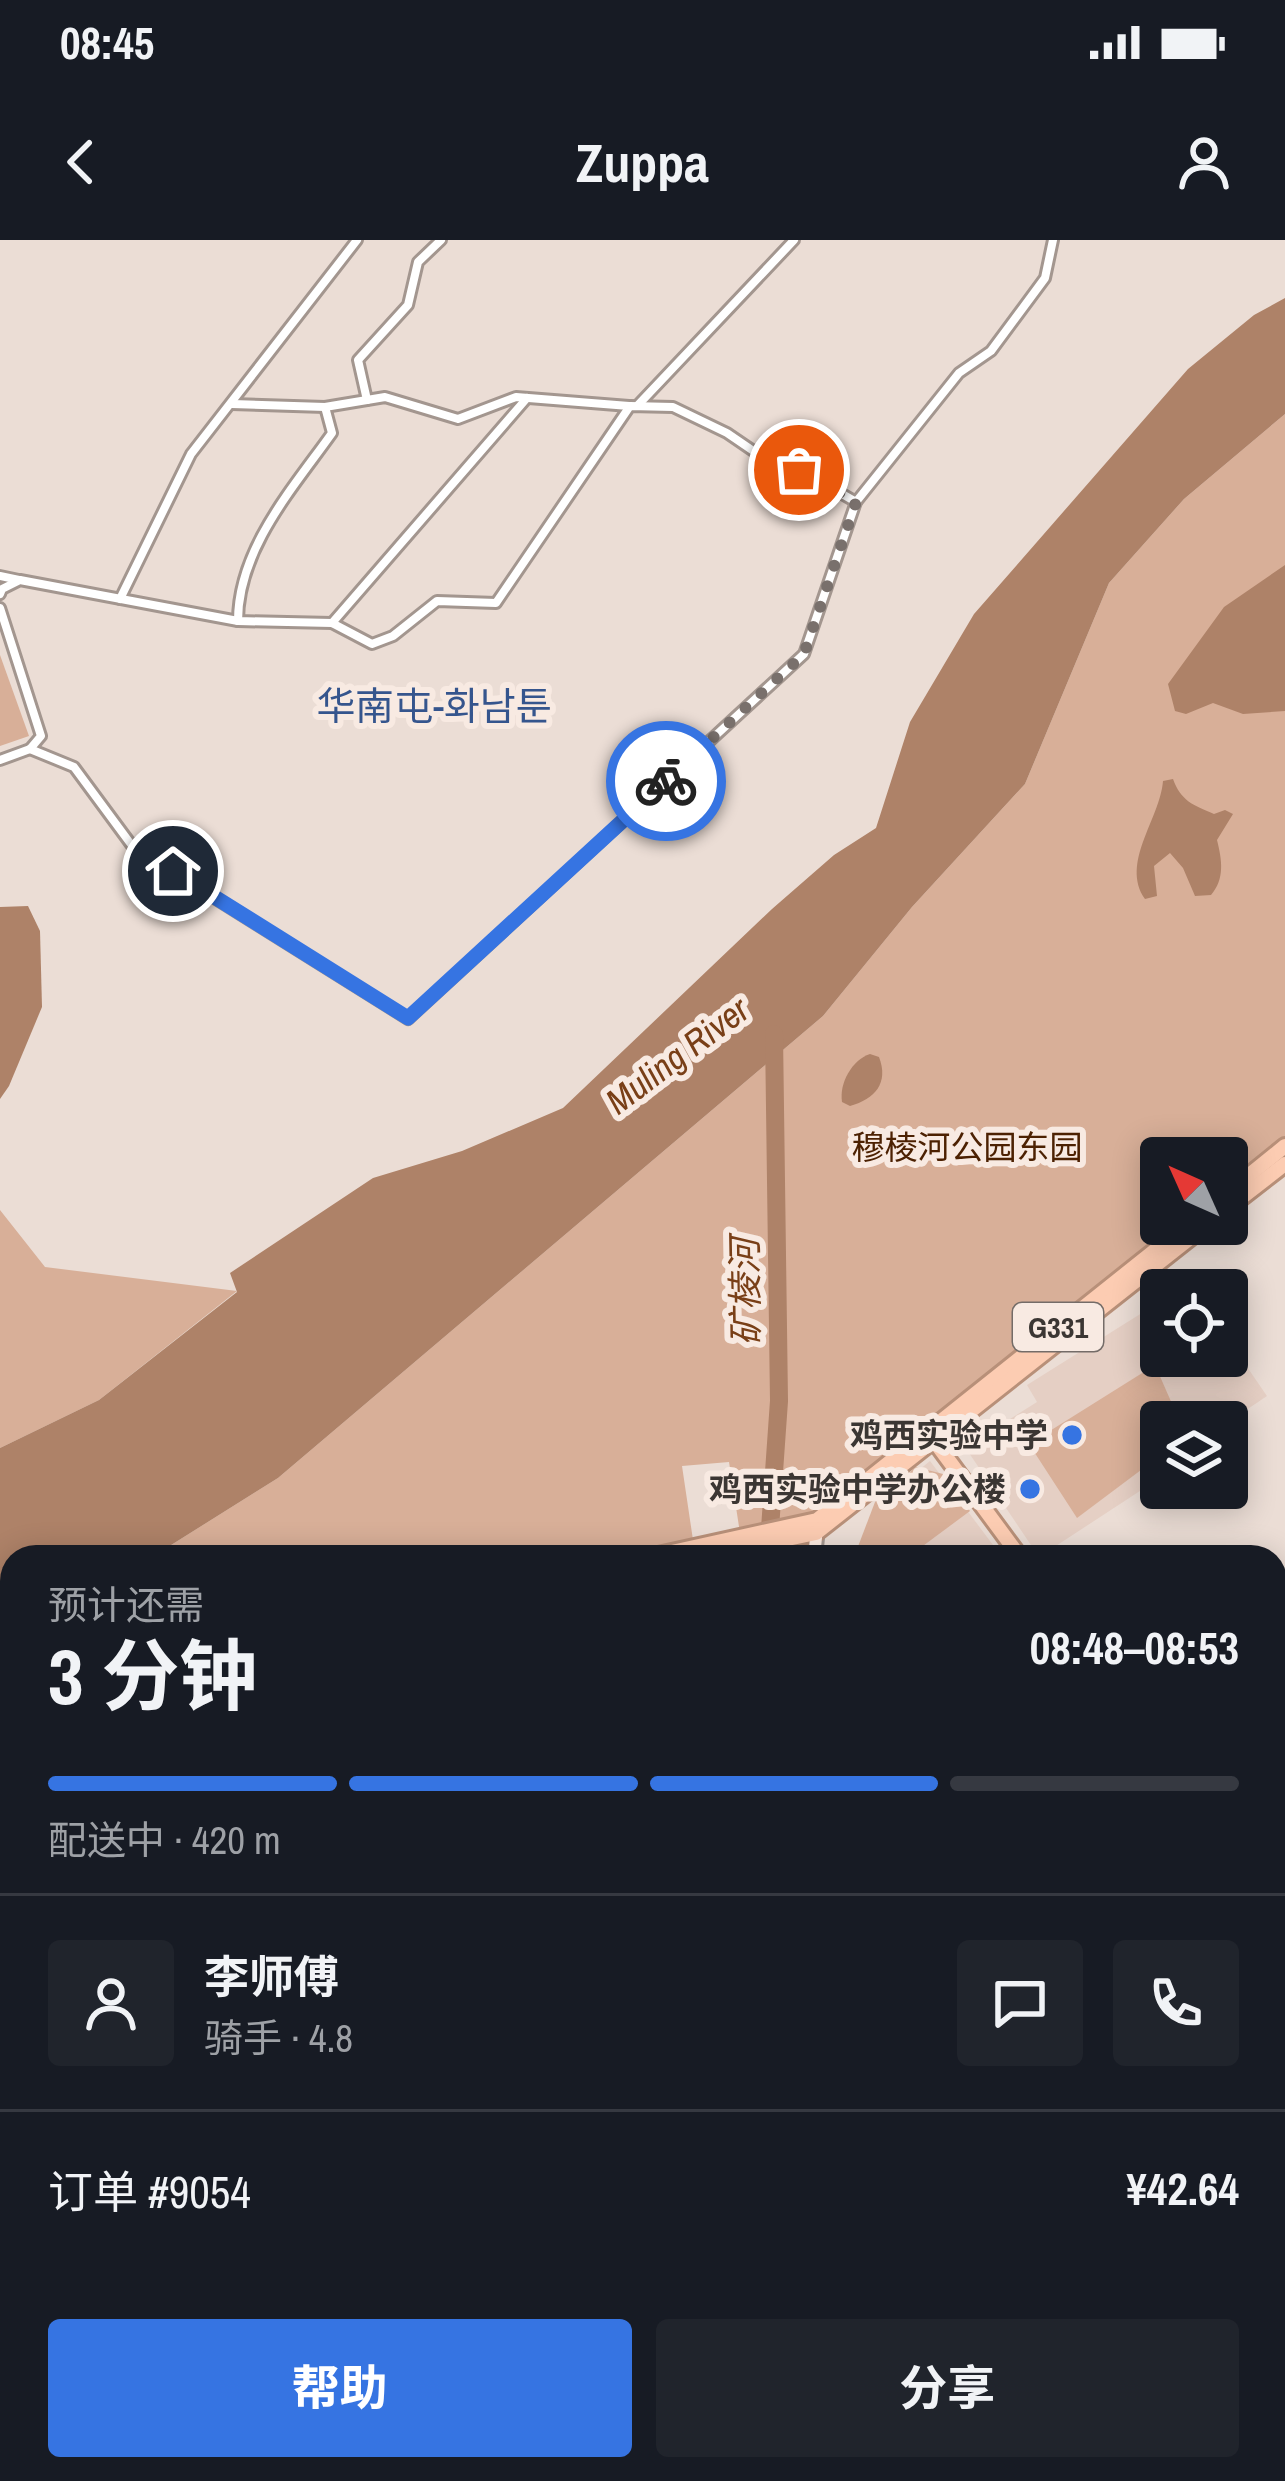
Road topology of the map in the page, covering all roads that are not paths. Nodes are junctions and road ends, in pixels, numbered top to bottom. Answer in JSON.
{"nodes":[{"id":1,"x":357,"y":240,"type":"edge"},
{"id":2,"x":441,"y":240,"type":"edge"},
{"id":3,"x":794,"y":240,"type":"edge"},
{"id":4,"x":1053,"y":240,"type":"edge"},
{"id":5,"x":527,"y":398,"type":"junction"},
{"id":6,"x":367,"y":400,"type":"junction"},
{"id":7,"x":232,"y":404,"type":"junction"},
{"id":8,"x":633,"y":406,"type":"junction"},
{"id":9,"x":325,"y":407,"type":"junction"},
{"id":10,"x":856,"y":502,"type":"junction"},
{"id":11,"x":0,"y":576,"type":"edge"},
{"id":12,"x":20,"y":580,"type":"junction"},
{"id":13,"x":0,"y":594,"type":"edge"},
{"id":14,"x":120,"y":599,"type":"junction"},
{"id":15,"x":0,"y":608,"type":"edge"},
{"id":16,"x":238,"y":621,"type":"junction"},
{"id":17,"x":332,"y":623,"type":"junction"},
{"id":18,"x":30,"y":749,"type":"junction"},
{"id":19,"x":0,"y":760,"type":"edge"},
{"id":20,"x":1285,"y":1146,"type":"edge"},
{"id":21,"x":1285,"y":1163,"type":"edge"},
{"id":22,"x":1248,"y":1176,"type":"edge"},
{"id":23,"x":1248,"y":1192,"type":"edge"},
{"id":24,"x":1162,"y":1245,"type":"edge"},
{"id":25,"x":1180,"y":1245,"type":"edge"},
{"id":26,"x":930,"y":1436,"type":"junction"},
{"id":27,"x":817,"y":1527,"type":"junction"},
{"id":28,"x":753,"y":1545,"type":"edge"},
{"id":29,"x":815,"y":1545,"type":"edge"},
{"id":30,"x":1011,"y":1545,"type":"edge"}],
"edges":[{"from":1,"to":7,"type":"street"},
{"from":2,"to":6,"type":"street"},
{"from":3,"to":8,"type":"street"},
{"from":4,"to":10,"type":"street"},
{"from":5,"to":6,"type":"street"},
{"from":5,"to":8,"type":"street"},
{"from":5,"to":17,"type":"street"},
{"from":6,"to":9,"type":"street"},
{"from":7,"to":9,"type":"street"},
{"from":7,"to":14,"type":"street"},
{"from":8,"to":10,"type":"street"},
{"from":8,"to":17,"type":"street"},
{"from":9,"to":16,"type":"street"},
{"from":10,"to":18,"type":"street"},
{"from":11,"to":12,"type":"street"},
{"from":12,"to":13,"type":"street"},
{"from":12,"to":14,"type":"street"},
{"from":14,"to":16,"type":"street"},
{"from":15,"to":18,"type":"street"},
{"from":16,"to":17,"type":"street"},
{"from":18,"to":19,"type":"street"},
{"from":20,"to":22,"type":"highway"},
{"from":21,"to":23,"type":"highway"},
{"from":24,"to":26,"type":"highway","number":"G331"},
{"from":25,"to":26,"type":"highway","number":"G331"},
{"from":26,"to":27,"type":"highway","number":"G331"},
{"from":26,"to":30,"type":"highway"},
{"from":27,"to":28,"type":"highway","number":"G331"},
{"from":27,"to":29,"type":"main road"}]}
